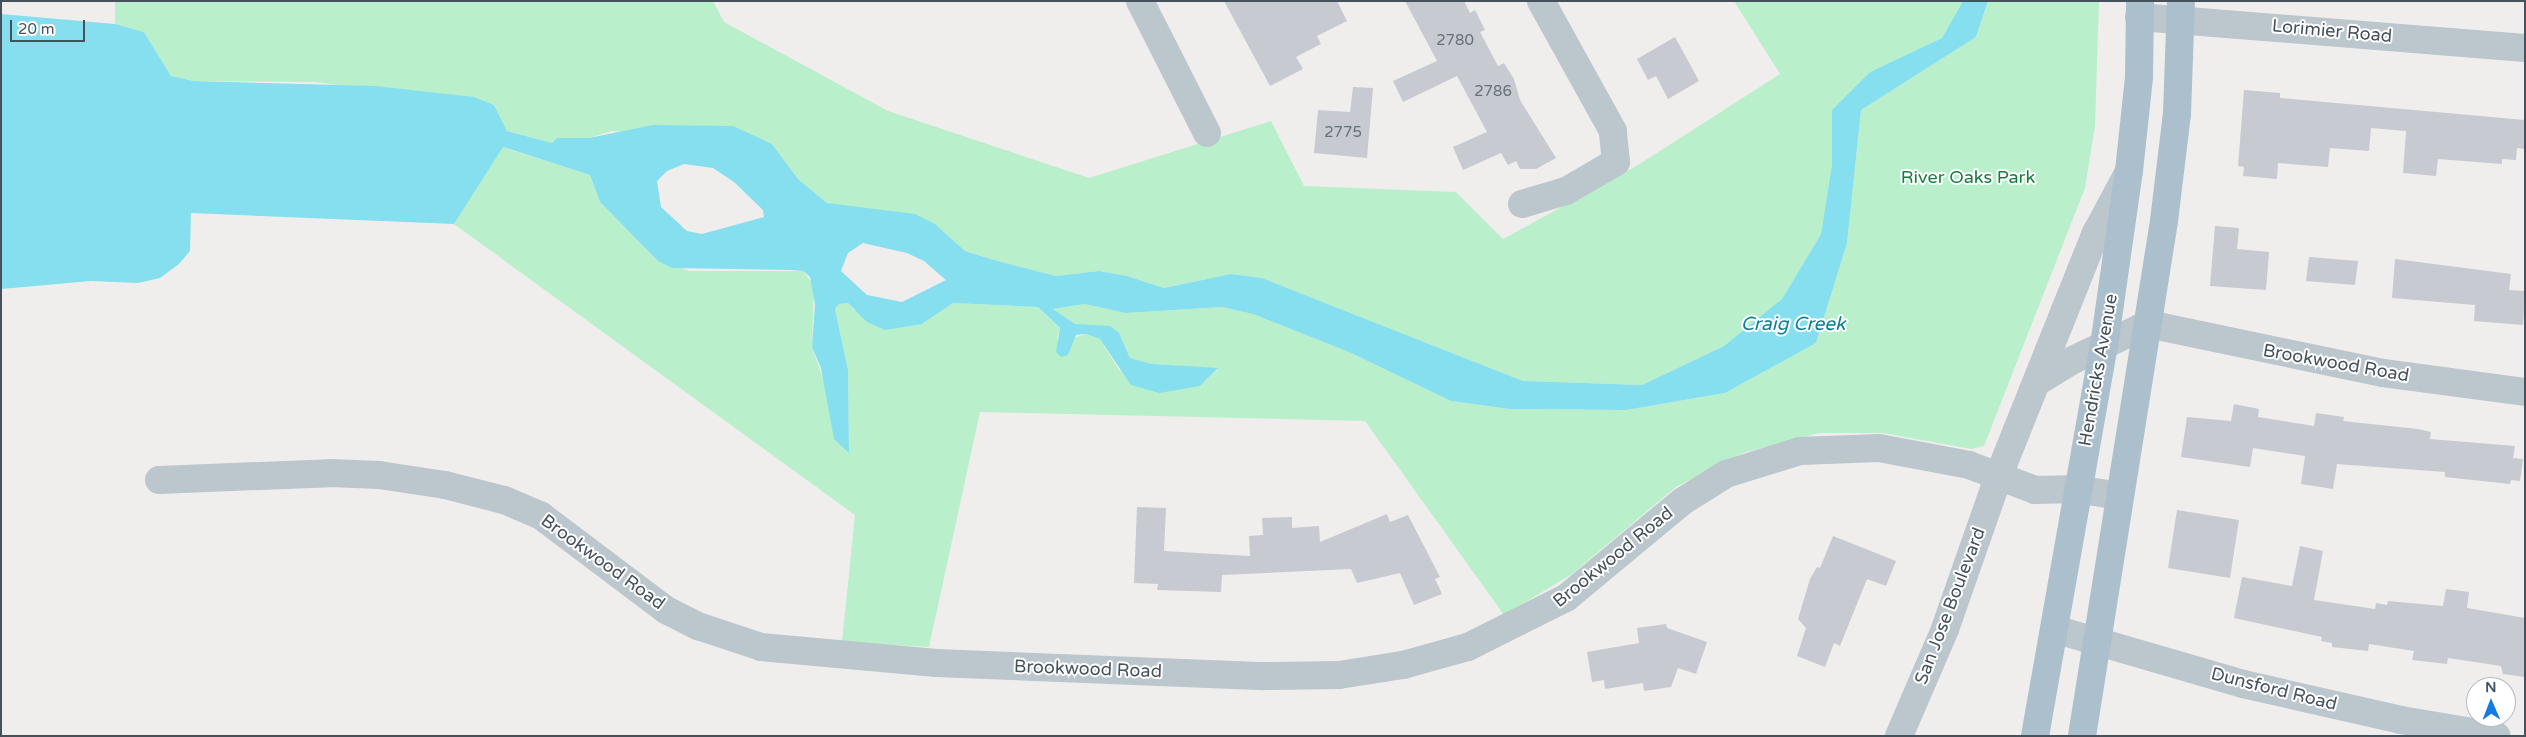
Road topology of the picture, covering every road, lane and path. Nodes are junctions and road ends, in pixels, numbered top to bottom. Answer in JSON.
{"nodes":[{"id":1,"x":1140,"y":1,"type":"edge"},
{"id":2,"x":1541,"y":1,"type":"edge"},
{"id":3,"x":2140,"y":9,"type":"edge"},
{"id":4,"x":2181,"y":9,"type":"edge"},
{"id":5,"x":2525,"y":48,"type":"edge"},
{"id":6,"x":1207,"y":133,"type":"dead end"},
{"id":7,"x":2129,"y":171,"type":"junction"},
{"id":8,"x":1522,"y":204,"type":"dead end"},
{"id":9,"x":2148,"y":324,"type":"junction"},
{"id":10,"x":2104,"y":346,"type":"junction"},
{"id":11,"x":2037,"y":382,"type":"junction"},
{"id":12,"x":2525,"y":392,"type":"edge"},
{"id":13,"x":1999,"y":475,"type":"junction"},
{"id":14,"x":159,"y":480,"type":"dead end"},
{"id":15,"x":2076,"y":489,"type":"junction"},
{"id":16,"x":2119,"y":496,"type":"junction"},
{"id":17,"x":2054,"y":629,"type":"junction"},
{"id":18,"x":2097,"y":640,"type":"junction"},
{"id":19,"x":1899,"y":736,"type":"edge"},
{"id":20,"x":2035,"y":736,"type":"edge"},
{"id":21,"x":2082,"y":736,"type":"edge"},
{"id":22,"x":2497,"y":736,"type":"edge"}],
"edges":[{"from":1,"to":6,"type":"street"},
{"from":2,"to":8,"type":"street"},
{"from":3,"to":4,"type":"street","name":"Lorimier Road"},
{"from":3,"to":7,"type":"main road","name":"Hendricks Avenue"},
{"from":4,"to":5,"type":"street","name":"Lorimier Road"},
{"from":4,"to":9,"type":"main road"},
{"from":7,"to":10,"type":"main road","name":"Hendricks Avenue"},
{"from":7,"to":11,"type":"street","name":"San Jose Boulevard"},
{"from":9,"to":10,"type":"street"},
{"from":9,"to":12,"type":"street","name":"Brookwood Road"},
{"from":9,"to":16,"type":"main road"},
{"from":10,"to":11,"type":"street"},
{"from":10,"to":15,"type":"main road","name":"Hendricks Avenue"},
{"from":11,"to":13,"type":"street","name":"San Jose Boulevard"},
{"from":13,"to":14,"type":"street","name":"Brookwood Road"},
{"from":13,"to":15,"type":"street"},
{"from":13,"to":19,"type":"street","name":"San Jose Boulevard"},
{"from":15,"to":16,"type":"street"},
{"from":15,"to":17,"type":"main road","name":"Hendricks Avenue"},
{"from":16,"to":18,"type":"main road"},
{"from":17,"to":18,"type":"street","name":"Dunsford Road"},
{"from":17,"to":20,"type":"main road","name":"Hendricks Avenue"},
{"from":18,"to":21,"type":"main road"},
{"from":18,"to":22,"type":"street","name":"Dunsford Road"}]}
